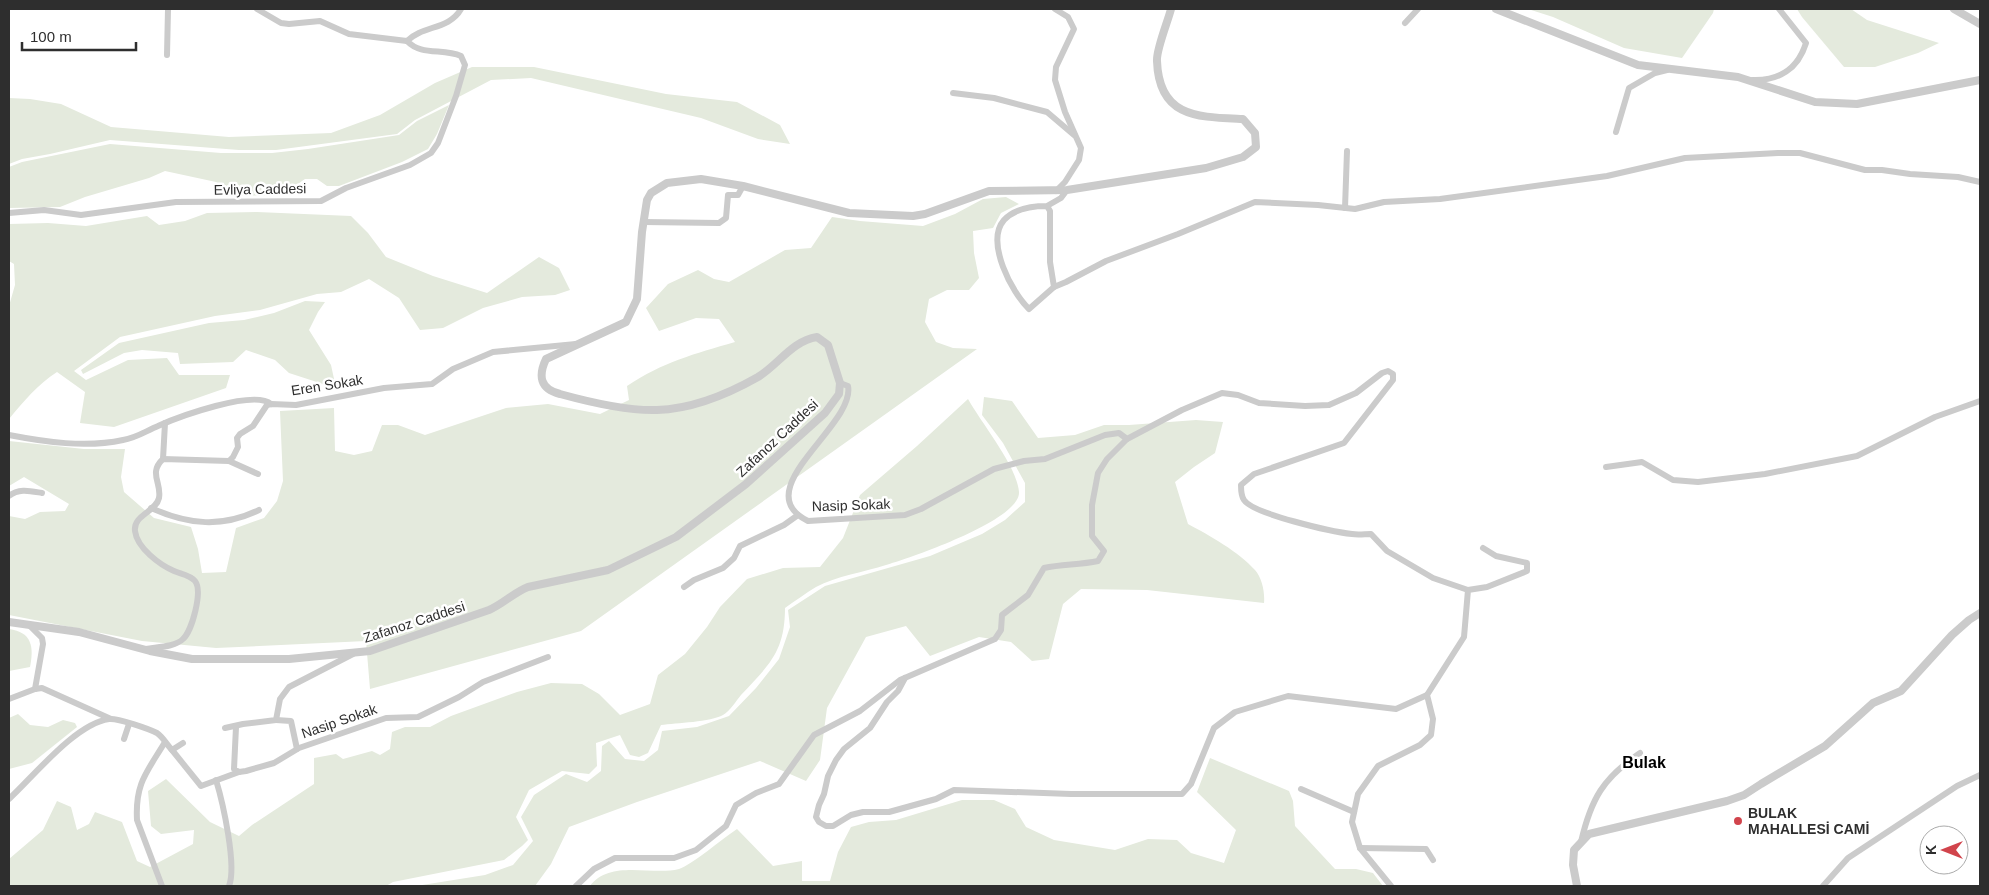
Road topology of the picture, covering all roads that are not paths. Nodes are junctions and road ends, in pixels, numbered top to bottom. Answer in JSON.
{"nodes":[{"id":1,"x":168,"y":9,"type":"edge"},
{"id":2,"x":256,"y":9,"type":"edge"},
{"id":3,"x":461,"y":9,"type":"edge"},
{"id":4,"x":1055,"y":9,"type":"edge"},
{"id":5,"x":1171,"y":9,"type":"edge"},
{"id":6,"x":1418,"y":9,"type":"edge"},
{"id":7,"x":1496,"y":9,"type":"edge"},
{"id":8,"x":1779,"y":9,"type":"edge"},
{"id":9,"x":1954,"y":9,"type":"edge"},
{"id":10,"x":1405,"y":23,"type":"dead end"},
{"id":11,"x":1980,"y":24,"type":"edge"},
{"id":12,"x":407,"y":41,"type":"junction"},
{"id":13,"x":167,"y":55,"type":"dead end"},
{"id":14,"x":1671,"y":69,"type":"junction"},
{"id":15,"x":1746,"y":79,"type":"junction"},
{"id":16,"x":1980,"y":80,"type":"edge"},
{"id":17,"x":953,"y":93,"type":"dead end"},
{"id":18,"x":1616,"y":132,"type":"dead end"},
{"id":19,"x":1075,"y":135,"type":"junction"},
{"id":20,"x":1347,"y":151,"type":"dead end"},
{"id":21,"x":1980,"y":182,"type":"edge"},
{"id":22,"x":743,"y":186,"type":"junction"},
{"id":23,"x":1067,"y":190,"type":"junction"},
{"id":24,"x":1056,"y":191,"type":"junction"},
{"id":25,"x":1047,"y":206,"type":"junction"},
{"id":26,"x":1345,"y":208,"type":"junction"},
{"id":27,"x":9,"y":213,"type":"edge"},
{"id":28,"x":644,"y":222,"type":"junction"},
{"id":29,"x":1054,"y":287,"type":"junction"},
{"id":30,"x":577,"y":344,"type":"junction"},
{"id":31,"x":840,"y":383,"type":"junction"},
{"id":32,"x":1980,"y":401,"type":"edge"},
{"id":33,"x":271,"y":404,"type":"junction"},
{"id":34,"x":165,"y":423,"type":"junction"},
{"id":35,"x":9,"y":435,"type":"edge"},
{"id":36,"x":1127,"y":439,"type":"junction"},
{"id":37,"x":163,"y":459,"type":"junction"},
{"id":38,"x":229,"y":461,"type":"junction"},
{"id":39,"x":1606,"y":467,"type":"dead end"},
{"id":40,"x":258,"y":474,"type":"dead end"},
{"id":41,"x":42,"y":493,"type":"dead end"},
{"id":42,"x":9,"y":496,"type":"edge"},
{"id":43,"x":151,"y":508,"type":"junction"},
{"id":44,"x":259,"y":510,"type":"dead end"},
{"id":45,"x":798,"y":515,"type":"junction"},
{"id":46,"x":1482,"y":548,"type":"dead end"},
{"id":47,"x":684,"y":587,"type":"dead end"},
{"id":48,"x":1468,"y":590,"type":"junction"},
{"id":49,"x":1980,"y":613,"type":"edge"},
{"id":50,"x":9,"y":622,"type":"edge"},
{"id":51,"x":29,"y":625,"type":"junction"},
{"id":52,"x":145,"y":649,"type":"junction"},
{"id":53,"x":354,"y":654,"type":"junction"},
{"id":54,"x":548,"y":657,"type":"dead end"},
{"id":55,"x":905,"y":678,"type":"junction"},
{"id":56,"x":35,"y":689,"type":"junction"},
{"id":57,"x":1427,"y":695,"type":"junction"},
{"id":58,"x":9,"y":699,"type":"edge"},
{"id":59,"x":111,"y":719,"type":"junction"},
{"id":60,"x":276,"y":720,"type":"junction"},
{"id":61,"x":130,"y":724,"type":"junction"},
{"id":62,"x":236,"y":727,"type":"junction"},
{"id":63,"x":225,"y":728,"type":"dead end"},
{"id":64,"x":124,"y":739,"type":"dead end"},
{"id":65,"x":165,"y":742,"type":"junction"},
{"id":66,"x":183,"y":743,"type":"dead end"},
{"id":67,"x":297,"y":749,"type":"junction"},
{"id":68,"x":172,"y":750,"type":"junction"},
{"id":69,"x":1640,"y":753,"type":"dead end"},
{"id":70,"x":239,"y":772,"type":"junction"},
{"id":71,"x":1980,"y":775,"type":"edge"},
{"id":72,"x":216,"y":780,"type":"junction"},
{"id":73,"x":1301,"y":789,"type":"dead end"},
{"id":74,"x":9,"y":799,"type":"edge"},
{"id":75,"x":1354,"y":812,"type":"junction"},
{"id":76,"x":1581,"y":842,"type":"junction"},
{"id":77,"x":1360,"y":848,"type":"junction"},
{"id":78,"x":1433,"y":860,"type":"dead end"},
{"id":79,"x":162,"y":886,"type":"edge"},
{"id":80,"x":229,"y":886,"type":"edge"},
{"id":81,"x":576,"y":886,"type":"edge"},
{"id":82,"x":1391,"y":886,"type":"edge"},
{"id":83,"x":1577,"y":886,"type":"edge"},
{"id":84,"x":1823,"y":886,"type":"edge"}],
"edges":[{"from":1,"to":13,"type":"street"},
{"from":2,"to":12,"type":"street"},
{"from":3,"to":12,"type":"street"},
{"from":4,"to":19,"type":"street"},
{"from":5,"to":23,"type":"street"},
{"from":6,"to":10,"type":"street"},
{"from":7,"to":14,"type":"street"},
{"from":8,"to":15,"type":"street"},
{"from":9,"to":11,"type":"street"},
{"from":12,"to":27,"type":"street","name":"Evliya Caddesi"},
{"from":14,"to":15,"type":"street"},
{"from":14,"to":18,"type":"street"},
{"from":15,"to":16,"type":"street"},
{"from":17,"to":19,"type":"street"},
{"from":19,"to":24,"type":"street"},
{"from":20,"to":26,"type":"street"},
{"from":21,"to":26,"type":"street"},
{"from":22,"to":24,"type":"street"},
{"from":22,"to":28,"type":"street"},
{"from":22,"to":28,"type":"street"},
{"from":23,"to":24,"type":"street"},
{"from":23,"to":25,"type":"street"},
{"from":25,"to":29,"type":"street"},
{"from":25,"to":29,"type":"street"},
{"from":26,"to":29,"type":"street"},
{"from":28,"to":30,"type":"street"},
{"from":30,"to":31,"type":"street"},
{"from":30,"to":33,"type":"street","name":"Eren Sokak"},
{"from":31,"to":45,"type":"street"},
{"from":31,"to":53,"type":"street","name":"Zafanoz Caddesi"},
{"from":32,"to":39,"type":"street"},
{"from":33,"to":34,"type":"street","name":"Eren Sokak"},
{"from":33,"to":38,"type":"street"},
{"from":34,"to":35,"type":"street","name":"Eren Sokak"},
{"from":34,"to":37,"type":"street"},
{"from":36,"to":45,"type":"street","name":"Nasip Sokak"},
{"from":36,"to":48,"type":"street"},
{"from":36,"to":55,"type":"street"},
{"from":37,"to":38,"type":"street"},
{"from":37,"to":43,"type":"street"},
{"from":38,"to":40,"type":"street"},
{"from":41,"to":42,"type":"street"},
{"from":43,"to":44,"type":"street"},
{"from":43,"to":52,"type":"street"},
{"from":45,"to":47,"type":"street","name":"Nasip Sokak"},
{"from":46,"to":48,"type":"street"},
{"from":48,"to":57,"type":"street"},
{"from":49,"to":76,"type":"street"},
{"from":50,"to":51,"type":"street","name":"Zafanoz Caddesi"},
{"from":51,"to":52,"type":"street","name":"Zafanoz Caddesi"},
{"from":51,"to":56,"type":"street"},
{"from":52,"to":53,"type":"street","name":"Zafanoz Caddesi"},
{"from":53,"to":60,"type":"street"},
{"from":54,"to":67,"type":"street","name":"Nasip Sokak"},
{"from":55,"to":57,"type":"street"},
{"from":55,"to":81,"type":"street"},
{"from":56,"to":58,"type":"street"},
{"from":56,"to":59,"type":"street"},
{"from":57,"to":75,"type":"street"},
{"from":59,"to":61,"type":"street"},
{"from":59,"to":74,"type":"street"},
{"from":60,"to":62,"type":"street"},
{"from":60,"to":67,"type":"street"},
{"from":61,"to":64,"type":"street"},
{"from":61,"to":65,"type":"street"},
{"from":62,"to":63,"type":"street"},
{"from":62,"to":70,"type":"street"},
{"from":65,"to":68,"type":"street"},
{"from":65,"to":79,"type":"street"},
{"from":66,"to":68,"type":"street"},
{"from":67,"to":70,"type":"street","name":"Nasip Sokak"},
{"from":68,"to":72,"type":"street"},
{"from":69,"to":76,"type":"street"},
{"from":70,"to":72,"type":"street","name":"Nasip Sokak"},
{"from":71,"to":84,"type":"street"},
{"from":72,"to":80,"type":"street"},
{"from":73,"to":75,"type":"street"},
{"from":75,"to":77,"type":"street"},
{"from":76,"to":83,"type":"street"},
{"from":77,"to":78,"type":"street"},
{"from":77,"to":82,"type":"street"}]}
